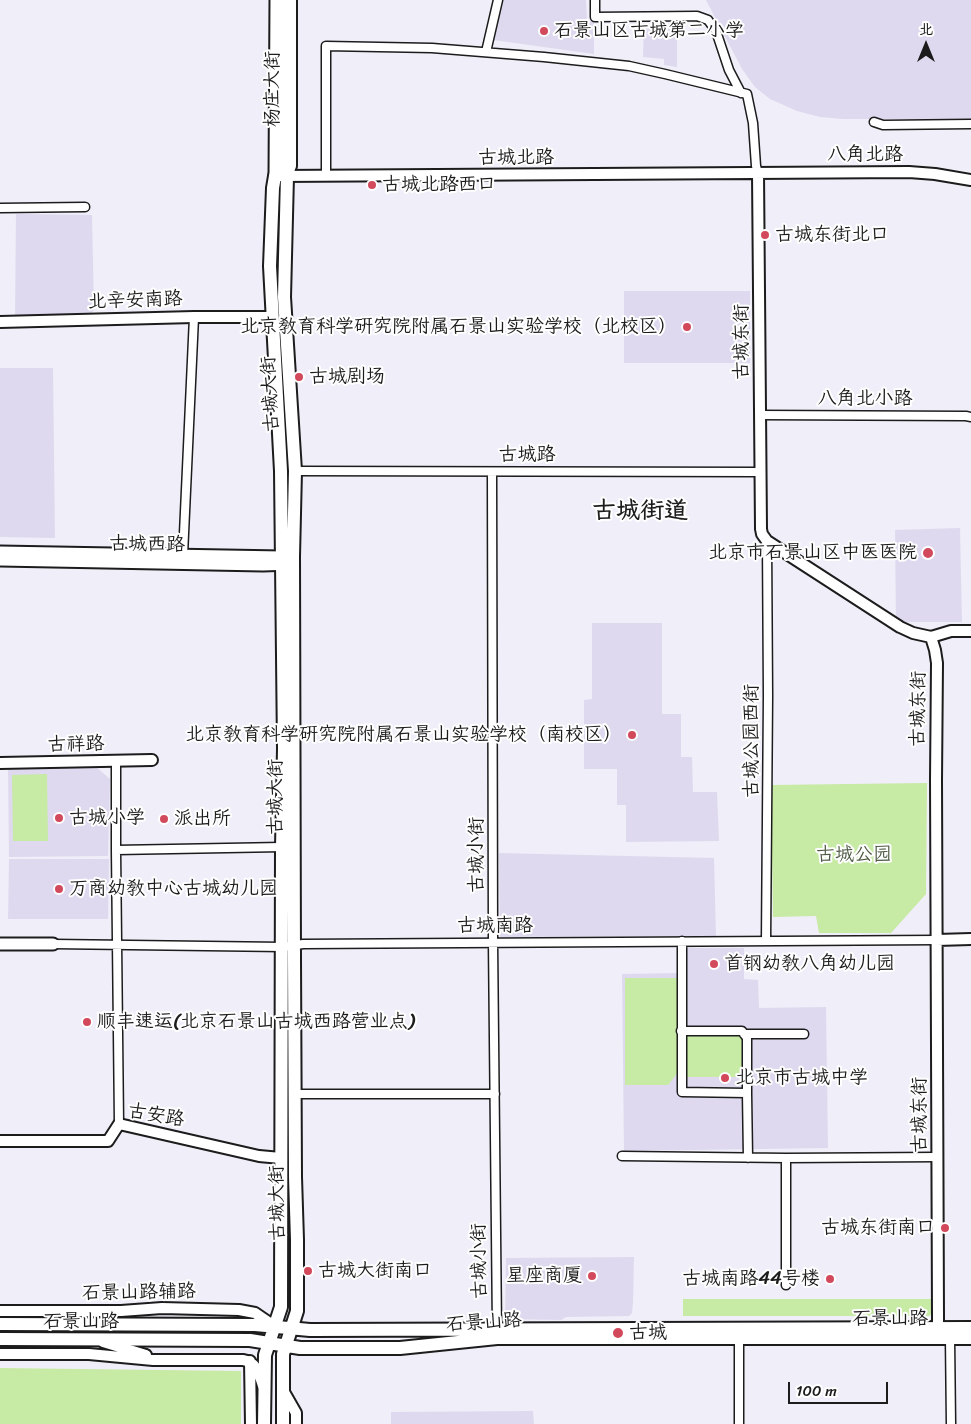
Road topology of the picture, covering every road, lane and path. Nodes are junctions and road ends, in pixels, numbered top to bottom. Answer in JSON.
{"nodes":[{"id":1,"x":276,"y":0,"type":"edge"},
{"id":2,"x":284,"y":0,"type":"edge"},
{"id":3,"x":291,"y":0,"type":"edge"},
{"id":4,"x":498,"y":0,"type":"edge"},
{"id":5,"x":595,"y":0,"type":"edge"},
{"id":6,"x":486,"y":52,"type":"junction"},
{"id":7,"x":741,"y":93,"type":"junction"},
{"id":8,"x":874,"y":122,"type":"dead end"},
{"id":9,"x":971,"y":124,"type":"edge"},
{"id":10,"x":758,"y":174,"type":"junction"},
{"id":11,"x":281,"y":176,"type":"junction"},
{"id":12,"x":326,"y":176,"type":"junction"},
{"id":13,"x":971,"y":180,"type":"edge"},
{"id":14,"x":86,"y":207,"type":"dead end"},
{"id":15,"x":0,"y":208,"type":"edge"},
{"id":16,"x":194,"y":317,"type":"junction"},
{"id":17,"x":272,"y":317,"type":"junction"},
{"id":18,"x":0,"y":322,"type":"edge"},
{"id":19,"x":760,"y":415,"type":"junction"},
{"id":20,"x":971,"y":417,"type":"edge"},
{"id":21,"x":295,"y":470,"type":"junction"},
{"id":22,"x":492,"y":472,"type":"junction"},
{"id":23,"x":760,"y":472,"type":"junction"},
{"id":24,"x":767,"y":541,"type":"junction"},
{"id":25,"x":0,"y":552,"type":"edge"},
{"id":26,"x":183,"y":555,"type":"junction"},
{"id":27,"x":0,"y":560,"type":"edge"},
{"id":28,"x":287,"y":560,"type":"junction"},
{"id":29,"x":971,"y":631,"type":"edge"},
{"id":30,"x":931,"y":637,"type":"junction"},
{"id":31,"x":152,"y":760,"type":"dead end"},
{"id":32,"x":116,"y":761,"type":"junction"},
{"id":33,"x":0,"y":763,"type":"edge"},
{"id":34,"x":282,"y":846,"type":"junction"},
{"id":35,"x":116,"y":850,"type":"junction"},
{"id":36,"x":971,"y":939,"type":"edge"},
{"id":37,"x":937,"y":940,"type":"junction"},
{"id":38,"x":682,"y":941,"type":"junction"},
{"id":39,"x":766,"y":941,"type":"junction"},
{"id":40,"x":493,"y":942,"type":"junction"},
{"id":41,"x":0,"y":944,"type":"edge"},
{"id":42,"x":53,"y":944,"type":"joint"},
{"id":43,"x":117,"y":945,"type":"junction"},
{"id":44,"x":289,"y":946,"type":"junction"},
{"id":45,"x":681,"y":1031,"type":"junction"},
{"id":46,"x":744,"y":1034,"type":"junction"},
{"id":47,"x":804,"y":1034,"type":"dead end"},
{"id":48,"x":747,"y":1092,"type":"junction"},
{"id":49,"x":295,"y":1094,"type":"junction"},
{"id":50,"x":495,"y":1094,"type":"junction"},
{"id":51,"x":119,"y":1124,"type":"junction"},
{"id":52,"x":0,"y":1141,"type":"edge"},
{"id":53,"x":622,"y":1156,"type":"dead end"},
{"id":54,"x":938,"y":1157,"type":"junction"},
{"id":55,"x":281,"y":1158,"type":"junction"},
{"id":56,"x":748,"y":1158,"type":"junction"},
{"id":57,"x":786,"y":1158,"type":"junction"},
{"id":58,"x":786,"y":1285,"type":"dead end"},
{"id":59,"x":0,"y":1311,"type":"edge"},
{"id":60,"x":0,"y":1324,"type":"edge"},
{"id":61,"x":274,"y":1326,"type":"junction"},
{"id":62,"x":292,"y":1328,"type":"junction"},
{"id":63,"x":938,"y":1328,"type":"junction"},
{"id":64,"x":971,"y":1328,"type":"edge"},
{"id":65,"x":497,"y":1329,"type":"junction"},
{"id":66,"x":739,"y":1338,"type":"junction"},
{"id":67,"x":950,"y":1338,"type":"junction"},
{"id":68,"x":971,"y":1338,"type":"edge"},
{"id":69,"x":0,"y":1340,"type":"edge"},
{"id":70,"x":99,"y":1341,"type":"junction"},
{"id":71,"x":268,"y":1343,"type":"junction"},
{"id":72,"x":286,"y":1346,"type":"junction"},
{"id":73,"x":0,"y":1354,"type":"edge"},
{"id":74,"x":174,"y":1360,"type":"junction"},
{"id":75,"x":250,"y":1361,"type":"junction"},
{"id":76,"x":264,"y":1388,"type":"junction"},
{"id":77,"x":284,"y":1392,"type":"junction"},
{"id":78,"x":250,"y":1424,"type":"edge"},
{"id":79,"x":264,"y":1424,"type":"edge"},
{"id":80,"x":283,"y":1424,"type":"edge"},
{"id":81,"x":296,"y":1424,"type":"edge"},
{"id":82,"x":739,"y":1424,"type":"edge"},
{"id":83,"x":951,"y":1424,"type":"edge"}],
"edges":[{"from":1,"to":11,"type":"main road","name":"杨庄大街"},
{"from":2,"to":11,"type":"main road"},
{"from":3,"to":11,"type":"street","name":"杨庄大街"},
{"from":4,"to":6,"type":"street"},
{"from":5,"to":7,"type":"street"},
{"from":6,"to":7,"type":"street"},
{"from":6,"to":12,"type":"street"},
{"from":7,"to":10,"type":"street"},
{"from":8,"to":9,"type":"street"},
{"from":10,"to":12,"type":"street","name":"古城北路"},
{"from":10,"to":13,"type":"street","name":"八角北路"},
{"from":10,"to":19,"type":"street","name":"古城东街"},
{"from":11,"to":12,"type":"street","name":"古城北路"},
{"from":11,"to":17,"type":"main road","name":"古城大街"},
{"from":11,"to":21,"type":"main road","name":"古城大街"},
{"from":14,"to":15,"type":"street"},
{"from":16,"to":17,"type":"street","name":"北辛安南路"},
{"from":16,"to":18,"type":"street","name":"北辛安南路"},
{"from":16,"to":26,"type":"street"},
{"from":17,"to":28,"type":"main road","name":"古城大街"},
{"from":19,"to":20,"type":"street","name":"八角北小路"},
{"from":19,"to":23,"type":"street","name":"古城东街"},
{"from":21,"to":22,"type":"street","name":"古城路"},
{"from":21,"to":28,"type":"main road","name":"古城大街"},
{"from":22,"to":23,"type":"street","name":"古城路"},
{"from":22,"to":40,"type":"street","name":"古城小街"},
{"from":23,"to":24,"type":"street","name":"古城东街"},
{"from":24,"to":30,"type":"street"},
{"from":24,"to":39,"type":"street","name":"古城公园西街"},
{"from":25,"to":26,"type":"main road","name":"古城西路"},
{"from":26,"to":28,"type":"main road","name":"古城西路"},
{"from":27,"to":28,"type":"main road","name":"古城西路"},
{"from":28,"to":34,"type":"main road","name":"古城大街"},
{"from":28,"to":44,"type":"main road","name":"古城大街"},
{"from":29,"to":30,"type":"street"},
{"from":30,"to":37,"type":"street","name":"古城东街"},
{"from":31,"to":32,"type":"street","name":"古祥路"},
{"from":32,"to":33,"type":"street","name":"古祥路"},
{"from":32,"to":35,"type":"street"},
{"from":34,"to":35,"type":"street"},
{"from":34,"to":44,"type":"main road","name":"古城大街"},
{"from":35,"to":43,"type":"street"},
{"from":36,"to":37,"type":"street"},
{"from":37,"to":39,"type":"street","name":"古城南路"},
{"from":37,"to":54,"type":"street","name":"古城东街"},
{"from":38,"to":39,"type":"street","name":"古城南路"},
{"from":38,"to":40,"type":"street","name":"古城南路"},
{"from":38,"to":45,"type":"street"},
{"from":40,"to":44,"type":"street","name":"古城南路"},
{"from":40,"to":50,"type":"street","name":"古城小街"},
{"from":41,"to":42,"type":"main road"},
{"from":42,"to":43,"type":"street","name":"古城南路"},
{"from":43,"to":44,"type":"street","name":"古城南路"},
{"from":43,"to":51,"type":"street"},
{"from":44,"to":49,"type":"main road","name":"古城大街"},
{"from":44,"to":55,"type":"main road","name":"古城大街"},
{"from":45,"to":46,"type":"street"},
{"from":45,"to":48,"type":"street"},
{"from":46,"to":47,"type":"street"},
{"from":46,"to":48,"type":"street"},
{"from":48,"to":56,"type":"street"},
{"from":49,"to":50,"type":"street"},
{"from":49,"to":62,"type":"main road","name":"古城大街"},
{"from":50,"to":65,"type":"street","name":"古城小街"},
{"from":51,"to":52,"type":"street","name":"古安路"},
{"from":51,"to":55,"type":"street","name":"古安路"},
{"from":53,"to":56,"type":"street"},
{"from":54,"to":57,"type":"street"},
{"from":54,"to":63,"type":"street","name":"古城东街"},
{"from":55,"to":61,"type":"main road","name":"古城大街"},
{"from":56,"to":57,"type":"street"},
{"from":57,"to":58,"type":"street"},
{"from":59,"to":61,"type":"street","name":"石景山路辅路"},
{"from":60,"to":61,"type":"main road","name":"石景山路"},
{"from":61,"to":62,"type":"main road","name":"石景山路"},
{"from":61,"to":71,"type":"main road","name":"古城大街"},
{"from":62,"to":65,"type":"main road","name":"石景山路"},
{"from":62,"to":72,"type":"main road","name":"古城大街"},
{"from":63,"to":64,"type":"main road","name":"石景山路"},
{"from":63,"to":65,"type":"main road","name":"石景山路"},
{"from":63,"to":67,"type":"street"},
{"from":66,"to":67,"type":"main road","name":"石景山路"},
{"from":66,"to":72,"type":"main road","name":"石景山路"},
{"from":66,"to":82,"type":"street"},
{"from":67,"to":68,"type":"main road","name":"石景山路"},
{"from":67,"to":83,"type":"street"},
{"from":69,"to":70,"type":"main road","name":"石景山路"},
{"from":70,"to":71,"type":"main road","name":"石景山路"},
{"from":70,"to":74,"type":"street"},
{"from":71,"to":72,"type":"main road","name":"石景山路"},
{"from":71,"to":76,"type":"main road","name":"古城大街"},
{"from":72,"to":77,"type":"main road","name":"古城大街"},
{"from":73,"to":74,"type":"street"},
{"from":74,"to":75,"type":"street"},
{"from":75,"to":76,"type":"street"},
{"from":75,"to":78,"type":"street"},
{"from":76,"to":79,"type":"main road","name":"古城大街"},
{"from":77,"to":80,"type":"main road","name":"古城大街"},
{"from":77,"to":81,"type":"street"}]}
